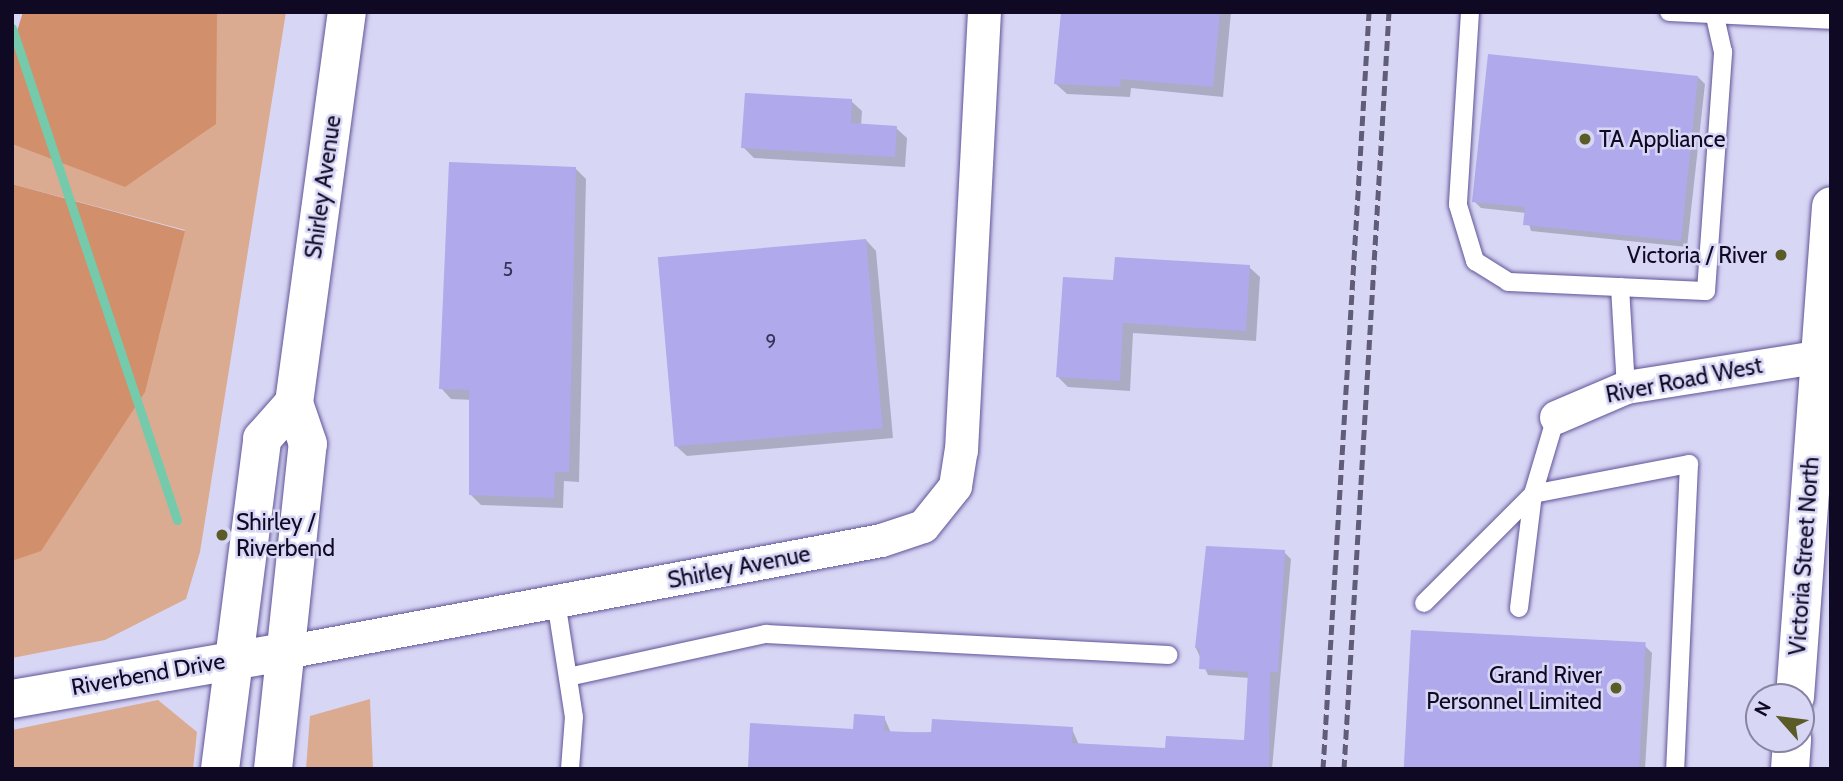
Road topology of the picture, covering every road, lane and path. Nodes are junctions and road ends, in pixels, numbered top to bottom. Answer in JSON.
{"nodes":[{"id":1,"x":347,"y":12,"type":"edge"},
{"id":2,"x":985,"y":12,"type":"edge"},
{"id":3,"x":1470,"y":12,"type":"edge"},
{"id":4,"x":1669,"y":12,"type":"edge"},
{"id":5,"x":1714,"y":14,"type":"edge"},
{"id":6,"x":1831,"y":20,"type":"edge"},
{"id":7,"x":1831,"y":206,"type":"edge"},
{"id":8,"x":1620,"y":287,"type":"junction"},
{"id":9,"x":1824,"y":356,"type":"edge"},
{"id":10,"x":1626,"y":387,"type":"junction"},
{"id":11,"x":294,"y":403,"type":"junction"},
{"id":12,"x":1556,"y":417,"type":"joint"},
{"id":13,"x":1532,"y":494,"type":"junction"},
{"id":14,"x":556,"y":601,"type":"junction"},
{"id":15,"x":1424,"y":603,"type":"dead end"},
{"id":16,"x":1519,"y":608,"type":"dead end"},
{"id":17,"x":285,"y":652,"type":"junction"},
{"id":18,"x":1168,"y":655,"type":"dead end"},
{"id":19,"x":232,"y":659,"type":"junction"},
{"id":20,"x":568,"y":677,"type":"junction"},
{"id":21,"x":1796,"y":683,"type":"edge"},
{"id":22,"x":12,"y":699,"type":"edge"},
{"id":23,"x":220,"y":769,"type":"edge"},
{"id":24,"x":273,"y":769,"type":"edge"},
{"id":25,"x":570,"y":769,"type":"edge"},
{"id":26,"x":1675,"y":769,"type":"edge"}],
"edges":[{"from":1,"to":11,"type":"main road","name":"Shirley Avenue"},
{"from":2,"to":14,"type":"street","name":"Shirley Avenue"},
{"from":3,"to":8,"type":"lane"},
{"from":4,"to":5,"type":"lane"},
{"from":5,"to":6,"type":"lane"},
{"from":5,"to":8,"type":"lane"},
{"from":7,"to":9,"type":"main road","name":"Victoria Street North"},
{"from":8,"to":10,"type":"lane"},
{"from":9,"to":10,"type":"street","name":"River Road West"},
{"from":9,"to":21,"type":"main road","name":"Victoria Street North"},
{"from":10,"to":12,"type":"street","name":"River Road West"},
{"from":11,"to":17,"type":"main road","name":"Shirley Avenue"},
{"from":11,"to":19,"type":"main road"},
{"from":12,"to":13,"type":"lane"},
{"from":13,"to":15,"type":"lane"},
{"from":13,"to":16,"type":"lane"},
{"from":13,"to":26,"type":"lane"},
{"from":14,"to":17,"type":"street","name":"Shirley Avenue"},
{"from":14,"to":20,"type":"lane"},
{"from":17,"to":19,"type":"main road","name":"Riverbend Drive"},
{"from":17,"to":24,"type":"main road"},
{"from":18,"to":20,"type":"lane"},
{"from":19,"to":22,"type":"main road","name":"Riverbend Drive"},
{"from":19,"to":23,"type":"main road"},
{"from":20,"to":25,"type":"lane"}]}
